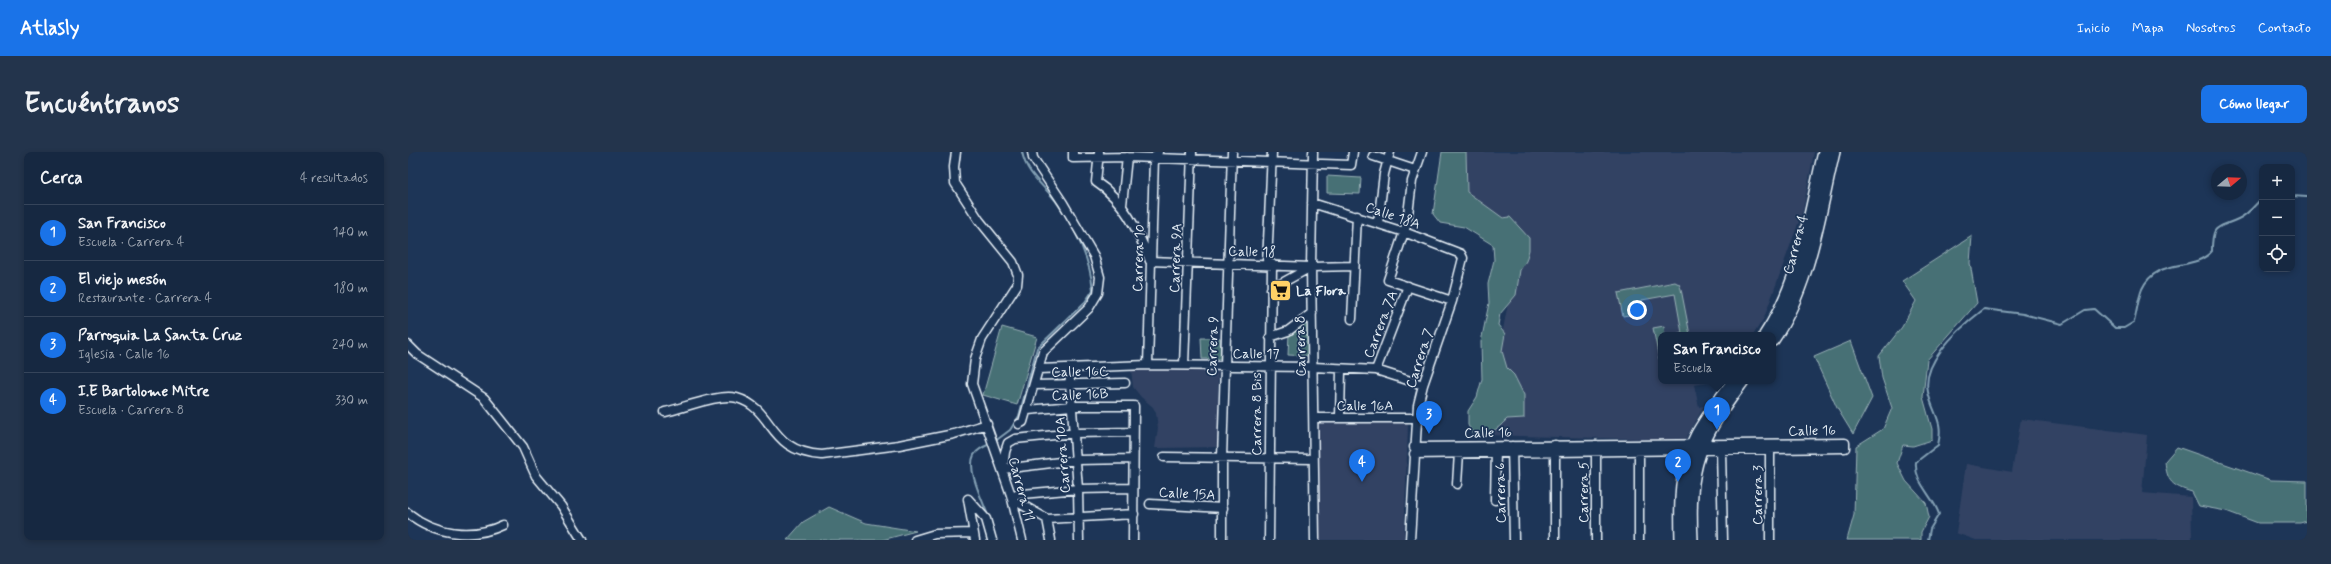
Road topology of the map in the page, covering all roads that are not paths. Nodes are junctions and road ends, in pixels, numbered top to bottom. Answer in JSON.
{"nodes":[{"id":1,"x":956,"y":152,"type":"edge"},
{"id":2,"x":1032,"y":152,"type":"edge"},
{"id":3,"x":1272,"y":152,"type":"edge"},
{"id":4,"x":1313,"y":152,"type":"edge"},
{"id":5,"x":1353,"y":152,"type":"edge"},
{"id":6,"x":1422,"y":152,"type":"edge"},
{"id":7,"x":1824,"y":152,"type":"edge"},
{"id":8,"x":1834,"y":152,"type":"edge"},
{"id":9,"x":1073,"y":155,"type":"edge"},
{"id":10,"x":1099,"y":155,"type":"edge"},
{"id":11,"x":1156,"y":155,"type":"edge"},
{"id":12,"x":1192,"y":156,"type":"edge"},
{"id":13,"x":1232,"y":156,"type":"edge"},
{"id":14,"x":1373,"y":156,"type":"dead end"},
{"id":15,"x":1388,"y":156,"type":"edge"},
{"id":16,"x":1127,"y":157,"type":"junction"},
{"id":17,"x":1271,"y":162,"type":"junction"},
{"id":18,"x":1313,"y":164,"type":"junction"},
{"id":19,"x":1415,"y":170,"type":"junction"},
{"id":20,"x":1312,"y":203,"type":"junction"},
{"id":21,"x":1122,"y":205,"type":"junction"},
{"id":22,"x":1357,"y":216,"type":"junction"},
{"id":23,"x":1378,"y":223,"type":"junction"},
{"id":24,"x":1404,"y":232,"type":"junction"},
{"id":25,"x":1463,"y":258,"type":"joint"},
{"id":26,"x":1150,"y":262,"type":"junction"},
{"id":27,"x":1188,"y":262,"type":"junction"},
{"id":28,"x":1228,"y":264,"type":"junction"},
{"id":29,"x":1269,"y":264,"type":"junction"},
{"id":30,"x":1354,"y":266,"type":"junction"},
{"id":31,"x":1311,"y":267,"type":"junction"},
{"id":32,"x":1408,"y":286,"type":"junction"},
{"id":33,"x":1271,"y":289,"type":"junction"},
{"id":34,"x":1452,"y":301,"type":"junction"},
{"id":35,"x":1312,"y":313,"type":"junction"},
{"id":36,"x":1352,"y":319,"type":"dead end"},
{"id":37,"x":1767,"y":332,"type":"edge"},
{"id":38,"x":1776,"y":335,"type":"edge"},
{"id":39,"x":1270,"y":337,"type":"junction"},
{"id":40,"x":408,"y":345,"type":"edge"},
{"id":41,"x":1184,"y":365,"type":"junction"},
{"id":42,"x":1148,"y":366,"type":"junction"},
{"id":43,"x":1224,"y":366,"type":"junction"},
{"id":44,"x":1269,"y":366,"type":"junction"},
{"id":45,"x":1313,"y":367,"type":"junction"},
{"id":46,"x":1069,"y":369,"type":"junction"},
{"id":47,"x":1038,"y":370,"type":"junction"},
{"id":48,"x":1341,"y":370,"type":"junction"},
{"id":49,"x":1376,"y":370,"type":"junction"},
{"id":50,"x":1070,"y":383,"type":"junction"},
{"id":51,"x":1125,"y":383,"type":"dead end"},
{"id":52,"x":1731,"y":384,"type":"edge"},
{"id":53,"x":1740,"y":384,"type":"edge"},
{"id":54,"x":1034,"y":385,"type":"junction"},
{"id":55,"x":1423,"y":385,"type":"junction"},
{"id":56,"x":1072,"y":406,"type":"junction"},
{"id":57,"x":1719,"y":407,"type":"junction"},
{"id":58,"x":1028,"y":410,"type":"junction"},
{"id":59,"x":665,"y":412,"type":"dead end"},
{"id":60,"x":1314,"y":418,"type":"junction"},
{"id":61,"x":1340,"y":418,"type":"junction"},
{"id":62,"x":1416,"y":418,"type":"junction"},
{"id":63,"x":987,"y":424,"type":"junction"},
{"id":64,"x":1019,"y":424,"type":"dead end"},
{"id":65,"x":1133,"y":432,"type":"junction"},
{"id":66,"x":1074,"y":433,"type":"junction"},
{"id":67,"x":1696,"y":447,"type":"junction"},
{"id":68,"x":1496,"y":448,"type":"junction"},
{"id":69,"x":1512,"y":448,"type":"junction"},
{"id":70,"x":1555,"y":448,"type":"junction"},
{"id":71,"x":1596,"y":448,"type":"junction"},
{"id":72,"x":1770,"y":449,"type":"junction"},
{"id":73,"x":1414,"y":450,"type":"junction"},
{"id":74,"x":1639,"y":450,"type":"junction"},
{"id":75,"x":1721,"y":450,"type":"junction"},
{"id":76,"x":1459,"y":453,"type":"junction"},
{"id":77,"x":1164,"y":457,"type":"dead end"},
{"id":78,"x":1222,"y":458,"type":"junction"},
{"id":79,"x":1133,"y":459,"type":"junction"},
{"id":80,"x":1269,"y":459,"type":"junction"},
{"id":81,"x":1313,"y":459,"type":"junction"},
{"id":82,"x":1076,"y":460,"type":"junction"},
{"id":83,"x":1003,"y":469,"type":"junction"},
{"id":84,"x":1457,"y":484,"type":"dead end"},
{"id":85,"x":1133,"y":488,"type":"junction"},
{"id":86,"x":1078,"y":489,"type":"junction"},
{"id":87,"x":1012,"y":497,"type":"junction"},
{"id":88,"x":1495,"y":500,"type":"dead end"},
{"id":89,"x":1150,"y":504,"type":"dead end"},
{"id":90,"x":1223,"y":508,"type":"junction"},
{"id":91,"x":408,"y":513,"type":"edge"},
{"id":92,"x":983,"y":514,"type":"junction"},
{"id":93,"x":1134,"y":514,"type":"junction"},
{"id":94,"x":1079,"y":516,"type":"junction"},
{"id":95,"x":971,"y":519,"type":"junction"},
{"id":96,"x":1047,"y":519,"type":"junction"},
{"id":97,"x":503,"y":524,"type":"dead end"},
{"id":98,"x":936,"y":537,"type":"edge"},
{"id":99,"x":974,"y":537,"type":"edge"},
{"id":100,"x":582,"y":540,"type":"edge"},
{"id":101,"x":915,"y":540,"type":"edge"},
{"id":102,"x":992,"y":540,"type":"edge"},
{"id":103,"x":1022,"y":540,"type":"edge"},
{"id":104,"x":1052,"y":540,"type":"edge"},
{"id":105,"x":1079,"y":540,"type":"edge"},
{"id":106,"x":1133,"y":540,"type":"edge"},
{"id":107,"x":1222,"y":540,"type":"edge"},
{"id":108,"x":1269,"y":540,"type":"edge"},
{"id":109,"x":1316,"y":540,"type":"edge"},
{"id":110,"x":1410,"y":540,"type":"edge"},
{"id":111,"x":1514,"y":540,"type":"edge"},
{"id":112,"x":1555,"y":540,"type":"edge"},
{"id":113,"x":1596,"y":540,"type":"edge"},
{"id":114,"x":1639,"y":540,"type":"edge"},
{"id":115,"x":1681,"y":540,"type":"edge"},
{"id":116,"x":1692,"y":540,"type":"edge"},
{"id":117,"x":1723,"y":540,"type":"edge"},
{"id":118,"x":1770,"y":540,"type":"edge"}],
"edges":[{"from":1,"to":63,"type":"street","name":"Carrera 11"},
{"from":2,"to":47,"type":"street"},
{"from":3,"to":17,"type":"street","name":"Carrera 8 Bis"},
{"from":4,"to":18,"type":"street","name":"Carrera 8"},
{"from":5,"to":18,"type":"street"},
{"from":6,"to":19,"type":"street","name":"Carrera 7A"},
{"from":7,"to":37,"type":"main road","name":"Carrera 4"},
{"from":8,"to":38,"type":"main road","name":"Carrera 4"},
{"from":9,"to":10,"type":"street"},
{"from":10,"to":16,"type":"street"},
{"from":10,"to":21,"type":"street"},
{"from":11,"to":12,"type":"street"},
{"from":11,"to":16,"type":"street"},
{"from":11,"to":26,"type":"street","name":"Carrera 10"},
{"from":12,"to":13,"type":"street"},
{"from":12,"to":27,"type":"street","name":"Carrera 9A"},
{"from":13,"to":17,"type":"street"},
{"from":13,"to":28,"type":"street","name":"Carrera 9"},
{"from":14,"to":15,"type":"street"},
{"from":15,"to":19,"type":"street"},
{"from":15,"to":23,"type":"street"},
{"from":16,"to":21,"type":"street"},
{"from":17,"to":18,"type":"street"},
{"from":17,"to":29,"type":"street","name":"Carrera 8 Bis"},
{"from":18,"to":20,"type":"street","name":"Carrera 8"},
{"from":19,"to":24,"type":"street","name":"Carrera 7A"},
{"from":20,"to":22,"type":"street","name":"Calle 18A"},
{"from":20,"to":31,"type":"street","name":"Carrera 8"},
{"from":21,"to":26,"type":"street"},
{"from":22,"to":23,"type":"street","name":"Calle 18A"},
{"from":22,"to":30,"type":"street"},
{"from":23,"to":24,"type":"street","name":"Calle 18A"},
{"from":24,"to":25,"type":"street","name":"Calle 18A"},
{"from":24,"to":32,"type":"street","name":"Carrera 7A"},
{"from":25,"to":34,"type":"street","name":"Carrera 7"},
{"from":26,"to":27,"type":"street","name":"Calle 18"},
{"from":26,"to":42,"type":"street","name":"Carrera 10"},
{"from":27,"to":28,"type":"street","name":"Calle 18"},
{"from":27,"to":41,"type":"street","name":"Carrera 9A"},
{"from":28,"to":29,"type":"street","name":"Calle 18"},
{"from":28,"to":43,"type":"street","name":"Carrera 9"},
{"from":29,"to":31,"type":"street","name":"Calle 18"},
{"from":29,"to":33,"type":"street","name":"Carrera 8 Bis"},
{"from":30,"to":31,"type":"street","name":"Calle 18"},
{"from":30,"to":36,"type":"street"},
{"from":31,"to":33,"type":"street"},
{"from":31,"to":35,"type":"street","name":"Carrera 8"},
{"from":32,"to":34,"type":"street"},
{"from":32,"to":49,"type":"street","name":"Carrera 7A"},
{"from":33,"to":39,"type":"street","name":"Carrera 8 Bis"},
{"from":34,"to":55,"type":"street","name":"Carrera 7"},
{"from":35,"to":39,"type":"street"},
{"from":35,"to":45,"type":"street","name":"Carrera 8"},
{"from":39,"to":44,"type":"street","name":"Carrera 8 Bis"},
{"from":40,"to":100,"type":"street"},
{"from":41,"to":42,"type":"street","name":"Calle 17"},
{"from":41,"to":43,"type":"street","name":"Calle 17"},
{"from":42,"to":46,"type":"street","name":"Calle 17"},
{"from":43,"to":44,"type":"street","name":"Calle 17"},
{"from":43,"to":78,"type":"street","name":"Carrera 9"},
{"from":44,"to":45,"type":"street","name":"Calle 17"},
{"from":44,"to":80,"type":"street","name":"Carrera 8 Bis"},
{"from":45,"to":48,"type":"street","name":"Calle 17"},
{"from":45,"to":60,"type":"street","name":"Carrera 8"},
{"from":46,"to":47,"type":"street","name":"Calle 17"},
{"from":46,"to":50,"type":"street","name":"Carrera 10A"},
{"from":47,"to":54,"type":"street"},
{"from":48,"to":49,"type":"street","name":"Calle 17"},
{"from":48,"to":61,"type":"street"},
{"from":49,"to":55,"type":"street","name":"Calle 17"},
{"from":50,"to":51,"type":"street","name":"Calle 16C"},
{"from":50,"to":54,"type":"street","name":"Calle 16C"},
{"from":50,"to":56,"type":"street","name":"Carrera 10A"},
{"from":52,"to":57,"type":"main road"},
{"from":53,"to":57,"type":"main road"},
{"from":54,"to":58,"type":"street"},
{"from":55,"to":62,"type":"street","name":"Carrera 7"},
{"from":56,"to":58,"type":"street","name":"Calle 16B"},
{"from":56,"to":65,"type":"street","name":"Calle 16B"},
{"from":56,"to":66,"type":"street","name":"Carrera 10A"},
{"from":57,"to":67,"type":"main road"},
{"from":58,"to":64,"type":"street"},
{"from":59,"to":63,"type":"street"},
{"from":60,"to":61,"type":"street","name":"Calle 16A"},
{"from":60,"to":81,"type":"street","name":"Carrera 8"},
{"from":61,"to":62,"type":"street","name":"Calle 16A"},
{"from":62,"to":73,"type":"street","name":"Carrera 7"},
{"from":63,"to":83,"type":"street","name":"Carrera 11"},
{"from":65,"to":66,"type":"street"},
{"from":65,"to":79,"type":"street"},
{"from":66,"to":82,"type":"street","name":"Carrera 10A"},
{"from":66,"to":83,"type":"street"},
{"from":67,"to":71,"type":"street","name":"Calle 16"},
{"from":67,"to":72,"type":"street","name":"Calle 16"},
{"from":67,"to":74,"type":"street","name":"Calle 16"},
{"from":67,"to":75,"type":"street","name":"Calle 16"},
{"from":67,"to":115,"type":"main road"},
{"from":67,"to":116,"type":"main road"},
{"from":68,"to":69,"type":"street","name":"Calle 16"},
{"from":68,"to":73,"type":"street","name":"Calle 16"},
{"from":68,"to":76,"type":"street","name":"Calle 16"},
{"from":68,"to":88,"type":"street","name":"Carrera 6"},
{"from":69,"to":70,"type":"street","name":"Calle 16"},
{"from":69,"to":111,"type":"street","name":"Carrera 6"},
{"from":70,"to":71,"type":"street","name":"Calle 16"},
{"from":70,"to":112,"type":"street"},
{"from":71,"to":74,"type":"street","name":"Calle 16"},
{"from":71,"to":113,"type":"street","name":"Carrera 5"},
{"from":72,"to":75,"type":"street","name":"Calle 16"},
{"from":72,"to":118,"type":"street","name":"Carrera 3"},
{"from":73,"to":76,"type":"street","name":"Calle 16"},
{"from":73,"to":110,"type":"street","name":"Carrera 7"},
{"from":74,"to":114,"type":"street"},
{"from":75,"to":117,"type":"street"},
{"from":76,"to":84,"type":"street"},
{"from":77,"to":78,"type":"street"},
{"from":78,"to":80,"type":"street"},
{"from":78,"to":90,"type":"street","name":"Carrera 9"},
{"from":79,"to":82,"type":"street"},
{"from":79,"to":85,"type":"street"},
{"from":80,"to":81,"type":"street"},
{"from":80,"to":108,"type":"street","name":"Carrera 8 Bis"},
{"from":81,"to":109,"type":"street","name":"Carrera 8"},
{"from":82,"to":83,"type":"street"},
{"from":82,"to":86,"type":"street","name":"Carrera 10A"},
{"from":83,"to":87,"type":"street","name":"Carrera 11"},
{"from":85,"to":86,"type":"street"},
{"from":85,"to":93,"type":"street"},
{"from":86,"to":87,"type":"street"},
{"from":86,"to":94,"type":"street","name":"Carrera 10A"},
{"from":87,"to":96,"type":"street"},
{"from":87,"to":103,"type":"street","name":"Carrera 11"},
{"from":89,"to":90,"type":"street","name":"Calle 15A"},
{"from":90,"to":107,"type":"street","name":"Carrera 9"},
{"from":91,"to":97,"type":"street"},
{"from":92,"to":95,"type":"street"},
{"from":92,"to":95,"type":"street"},
{"from":92,"to":102,"type":"street"},
{"from":93,"to":94,"type":"street"},
{"from":93,"to":106,"type":"street"},
{"from":94,"to":96,"type":"street"},
{"from":94,"to":105,"type":"street","name":"Carrera 10A"},
{"from":95,"to":99,"type":"street"},
{"from":96,"to":104,"type":"street"},
{"from":98,"to":99,"type":"street"},
{"from":98,"to":101,"type":"street"}]}
